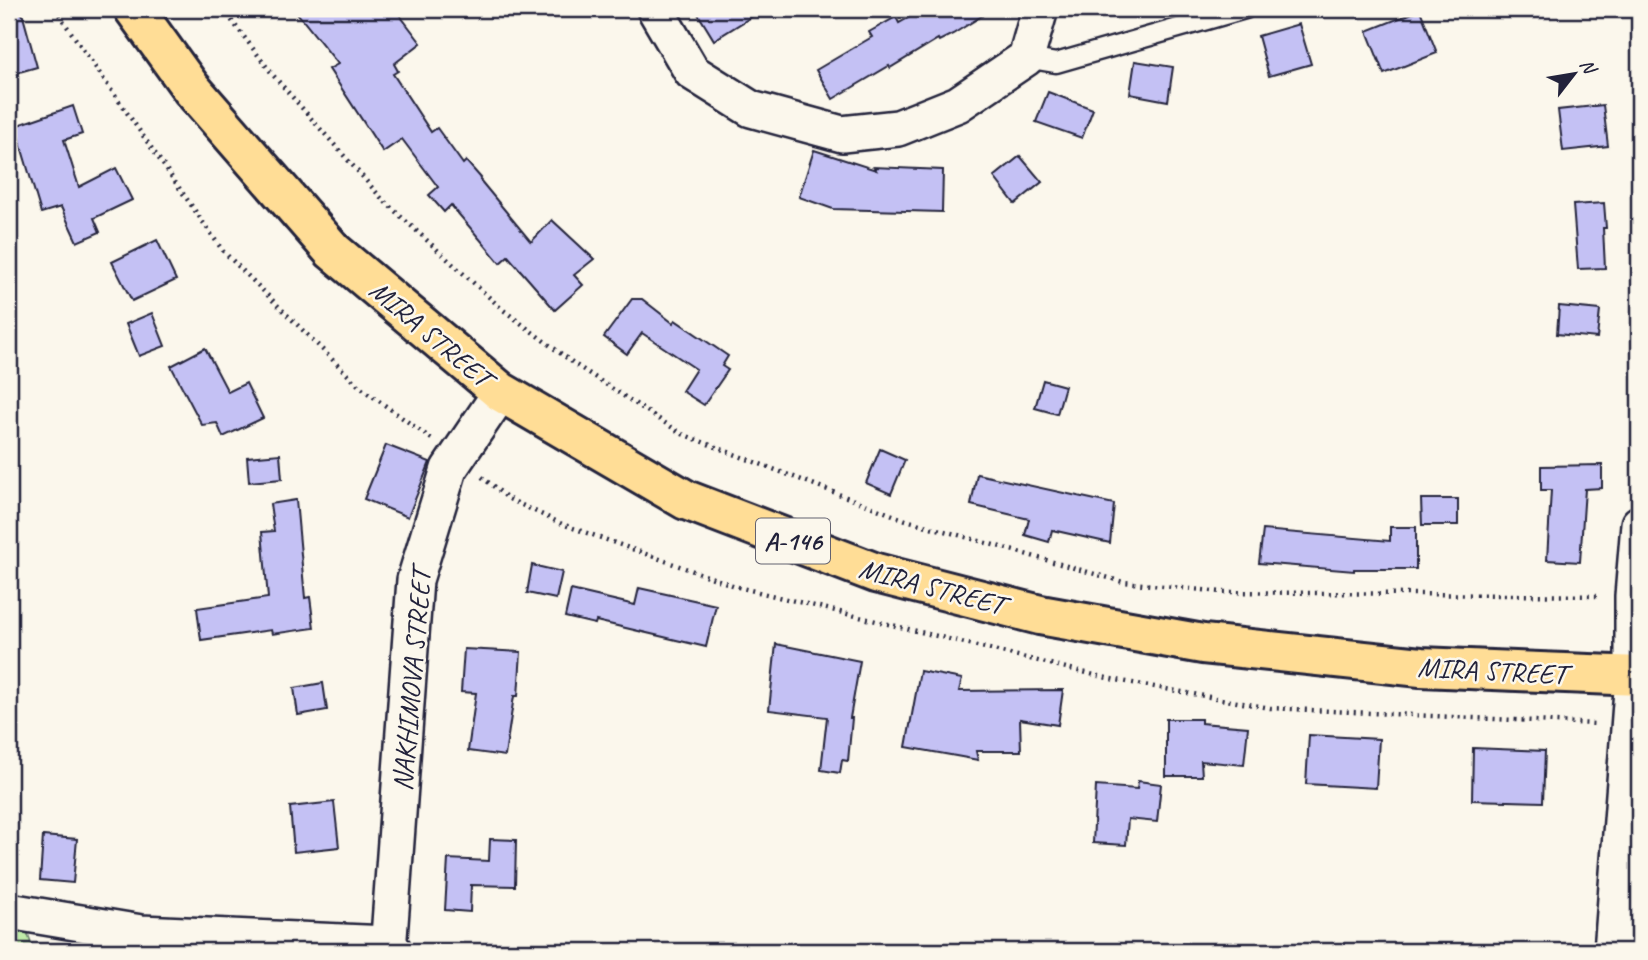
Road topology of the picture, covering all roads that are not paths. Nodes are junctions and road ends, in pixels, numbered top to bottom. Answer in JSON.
{"nodes":[{"id":1,"x":134,"y":9,"type":"edge"},
{"id":2,"x":655,"y":9,"type":"edge"},
{"id":3,"x":1040,"y":9,"type":"edge"},
{"id":4,"x":1245,"y":9,"type":"edge"},
{"id":5,"x":1026,"y":58,"type":"junction"},
{"id":6,"x":501,"y":392,"type":"junction"},
{"id":7,"x":1639,"y":524,"type":"edge"},
{"id":8,"x":1636,"y":677,"type":"edge"},
{"id":9,"x":9,"y":912,"type":"edge"},
{"id":10,"x":390,"y":949,"type":"edge"},
{"id":11,"x":1612,"y":951,"type":"edge"}],
"edges":[{"from":1,"to":6,"type":"highway","name":"MIRA STREET","number":"А-146"},
{"from":2,"to":5,"type":"street"},
{"from":3,"to":5,"type":"street"},
{"from":4,"to":5,"type":"lane"},
{"from":6,"to":8,"type":"highway","name":"MIRA STREET","number":"А-146"},
{"from":6,"to":10,"type":"street","name":"NAKHIMOVA STREET"},
{"from":7,"to":8,"type":"street"},
{"from":8,"to":11,"type":"street"},
{"from":9,"to":10,"type":"street"}]}
